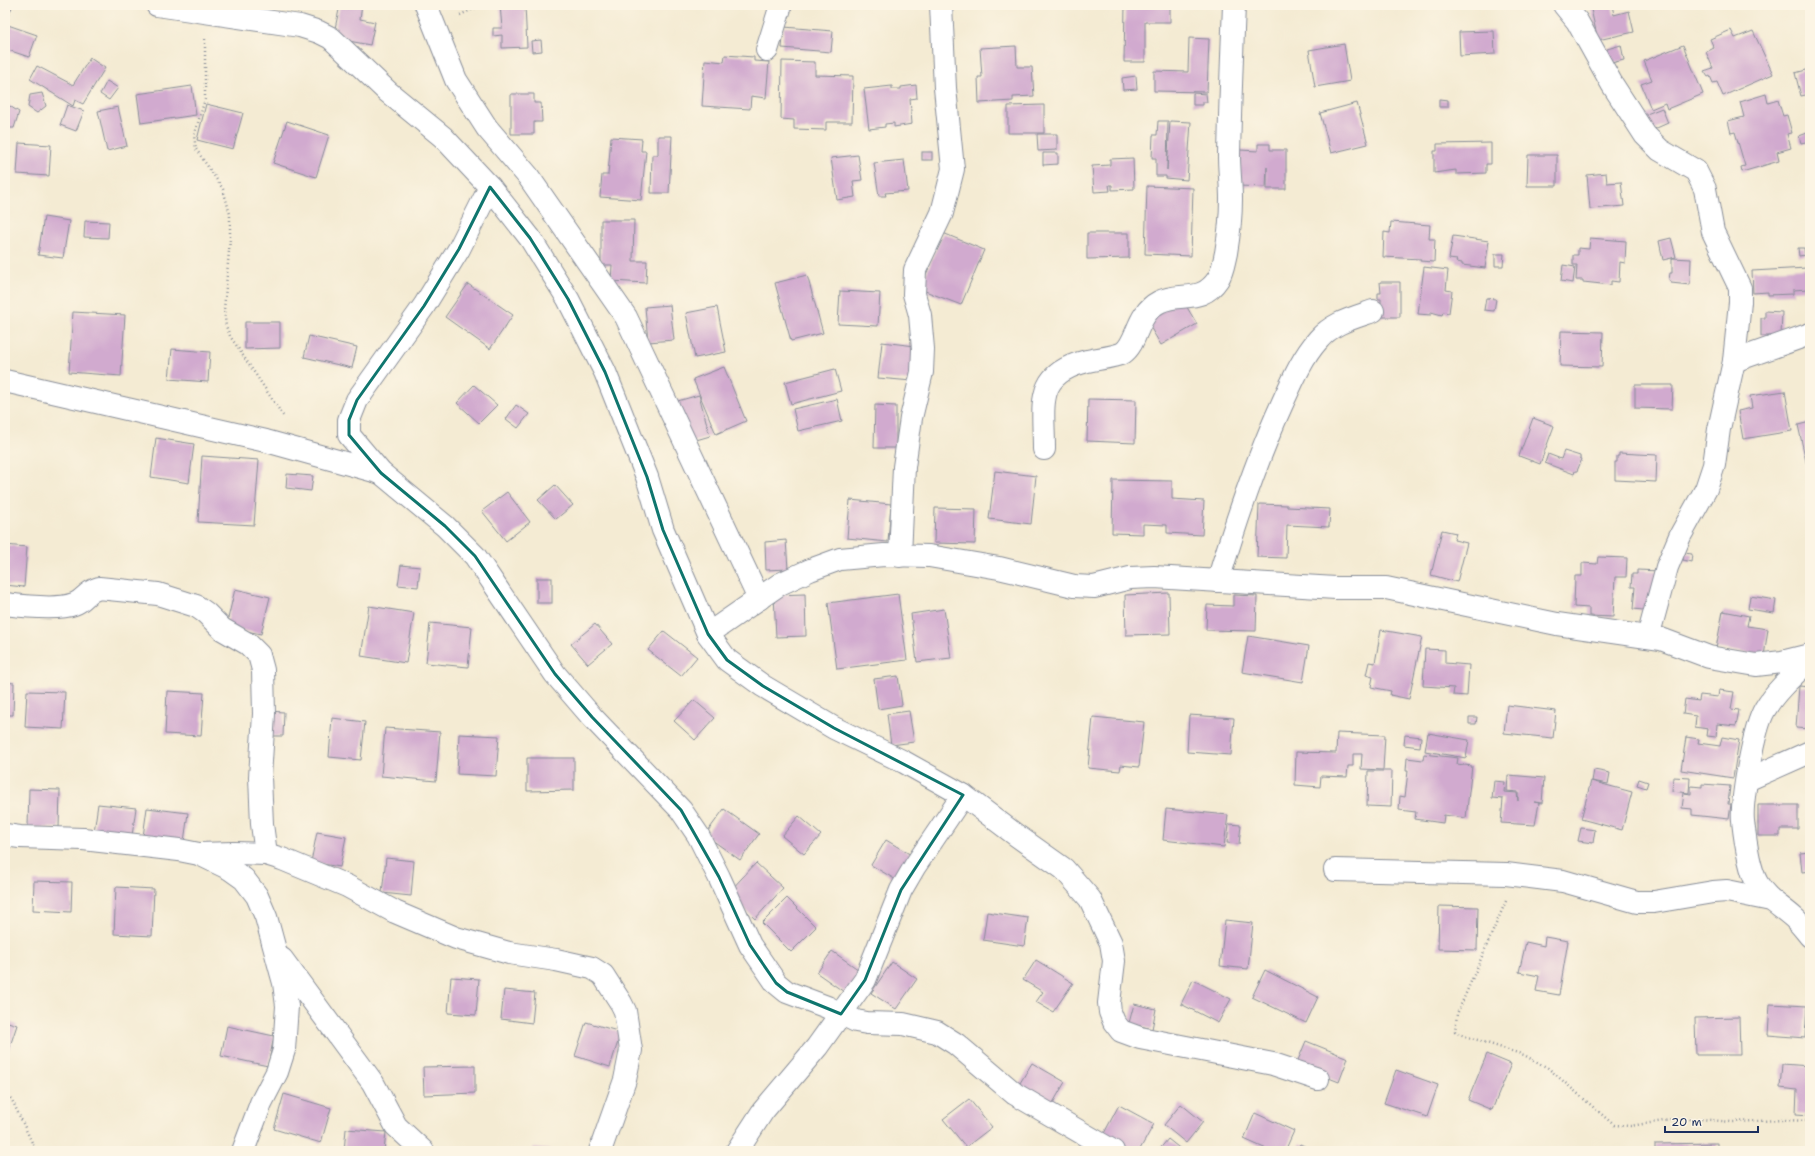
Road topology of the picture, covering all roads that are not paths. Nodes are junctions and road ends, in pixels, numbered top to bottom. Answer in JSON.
{"nodes":[{"id":1,"x":157,"y":5,"type":"edge"},
{"id":2,"x":426,"y":5,"type":"edge"},
{"id":3,"x":781,"y":5,"type":"edge"},
{"id":4,"x":941,"y":5,"type":"edge"},
{"id":5,"x":1234,"y":5,"type":"edge"},
{"id":6,"x":1564,"y":5,"type":"edge"},
{"id":7,"x":767,"y":50,"type":"dead end"},
{"id":8,"x":490,"y":187,"type":"junction"},
{"id":9,"x":1373,"y":311,"type":"dead end"},
{"id":10,"x":1810,"y":334,"type":"edge"},
{"id":11,"x":1734,"y":361,"type":"junction"},
{"id":12,"x":5,"y":381,"type":"edge"},
{"id":13,"x":1044,"y":449,"type":"dead end"},
{"id":14,"x":381,"y":473,"type":"junction"},
{"id":15,"x":900,"y":556,"type":"junction"},
{"id":16,"x":1218,"y":581,"type":"junction"},
{"id":17,"x":759,"y":599,"type":"junction"},
{"id":18,"x":5,"y":604,"type":"edge"},
{"id":19,"x":708,"y":634,"type":"junction"},
{"id":20,"x":1648,"y":637,"type":"junction"},
{"id":21,"x":1810,"y":655,"type":"edge"},
{"id":22,"x":1810,"y":660,"type":"edge"},
{"id":23,"x":1810,"y":752,"type":"edge"},
{"id":24,"x":1747,"y":780,"type":"junction"},
{"id":25,"x":963,"y":795,"type":"junction"},
{"id":26,"x":5,"y":835,"type":"edge"},
{"id":27,"x":199,"y":854,"type":"junction"},
{"id":28,"x":266,"y":854,"type":"junction"},
{"id":29,"x":1335,"y":870,"type":"dead end"},
{"id":30,"x":1770,"y":900,"type":"junction"},
{"id":31,"x":1810,"y":936,"type":"edge"},
{"id":32,"x":276,"y":951,"type":"junction"},
{"id":33,"x":841,"y":1014,"type":"junction"},
{"id":34,"x":1318,"y":1079,"type":"dead end"},
{"id":35,"x":243,"y":1151,"type":"edge"},
{"id":36,"x":423,"y":1151,"type":"edge"},
{"id":37,"x":600,"y":1151,"type":"edge"},
{"id":38,"x":737,"y":1151,"type":"edge"},
{"id":39,"x":1113,"y":1151,"type":"edge"}],
"edges":[{"from":1,"to":8,"type":"street"},
{"from":2,"to":17,"type":"street"},
{"from":3,"to":7,"type":"street"},
{"from":4,"to":15,"type":"street"},
{"from":5,"to":13,"type":"street"},
{"from":6,"to":11,"type":"street"},
{"from":8,"to":14,"type":"street"},
{"from":8,"to":19,"type":"street"},
{"from":9,"to":16,"type":"street"},
{"from":10,"to":11,"type":"street"},
{"from":11,"to":20,"type":"street"},
{"from":12,"to":14,"type":"street"},
{"from":14,"to":33,"type":"street"},
{"from":15,"to":16,"type":"street"},
{"from":15,"to":17,"type":"street"},
{"from":16,"to":20,"type":"street"},
{"from":17,"to":19,"type":"street"},
{"from":18,"to":28,"type":"street"},
{"from":19,"to":25,"type":"street"},
{"from":20,"to":21,"type":"street"},
{"from":22,"to":24,"type":"street"},
{"from":23,"to":24,"type":"street"},
{"from":24,"to":30,"type":"street"},
{"from":25,"to":33,"type":"street"},
{"from":25,"to":34,"type":"street"},
{"from":26,"to":27,"type":"street"},
{"from":27,"to":28,"type":"street"},
{"from":27,"to":32,"type":"street"},
{"from":28,"to":37,"type":"street"},
{"from":29,"to":30,"type":"street"},
{"from":30,"to":31,"type":"street"},
{"from":32,"to":35,"type":"street"},
{"from":32,"to":36,"type":"street"},
{"from":33,"to":38,"type":"street"},
{"from":33,"to":39,"type":"street"}]}
